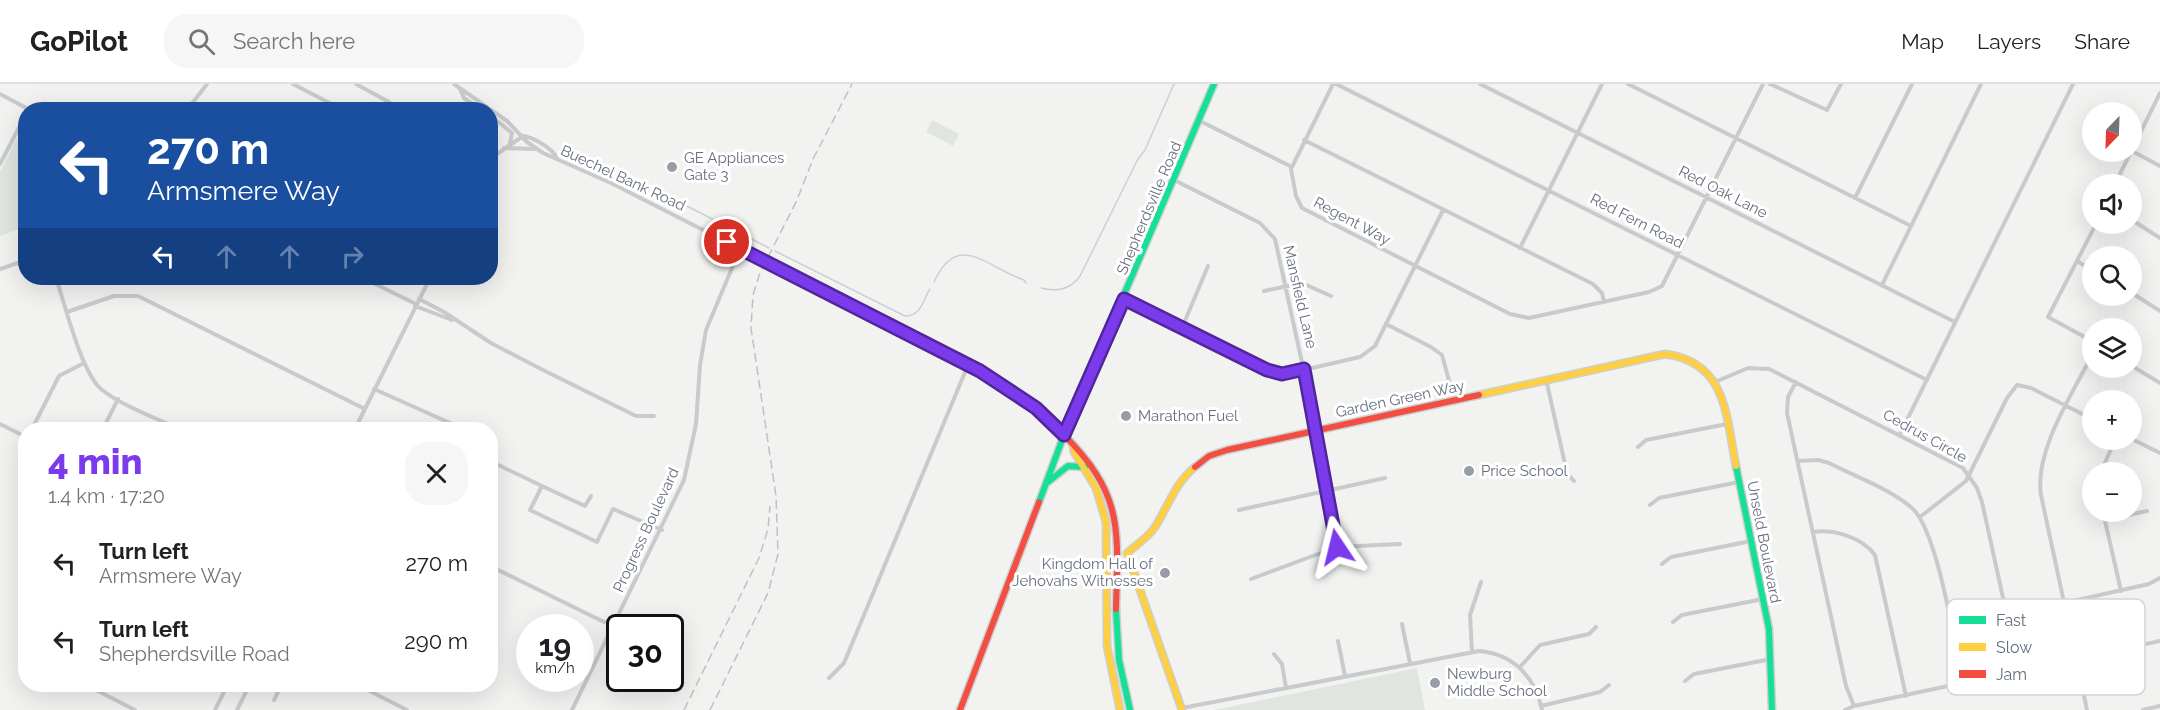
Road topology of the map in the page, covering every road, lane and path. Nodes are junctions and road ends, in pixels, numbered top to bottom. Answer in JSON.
{"nodes":[{"id":1,"x":207,"y":84,"type":"edge"},
{"id":2,"x":293,"y":84,"type":"edge"},
{"id":3,"x":356,"y":84,"type":"edge"},
{"id":4,"x":454,"y":84,"type":"edge"},
{"id":5,"x":1214,"y":84,"type":"edge"},
{"id":6,"x":1334,"y":84,"type":"edge"},
{"id":7,"x":1480,"y":84,"type":"edge"},
{"id":8,"x":1602,"y":84,"type":"edge"},
{"id":9,"x":1628,"y":84,"type":"edge"},
{"id":10,"x":1763,"y":84,"type":"edge"},
{"id":11,"x":1770,"y":84,"type":"edge"},
{"id":12,"x":1841,"y":84,"type":"edge"},
{"id":13,"x":1912,"y":84,"type":"edge"},
{"id":14,"x":1981,"y":84,"type":"edge"},
{"id":15,"x":2073,"y":84,"type":"edge"},
{"id":16,"x":460,"y":88,"type":"junction"},
{"id":17,"x":0,"y":94,"type":"edge"},
{"id":18,"x":2160,"y":95,"type":"edge"},
{"id":19,"x":193,"y":102,"type":"edge"},
{"id":20,"x":328,"y":102,"type":"edge"},
{"id":21,"x":389,"y":102,"type":"edge"},
{"id":22,"x":470,"y":102,"type":"edge"},
{"id":23,"x":480,"y":102,"type":"edge"},
{"id":24,"x":18,"y":103,"type":"edge"},
{"id":25,"x":498,"y":115,"type":"edge"},
{"id":26,"x":1198,"y":120,"type":"junction"},
{"id":27,"x":498,"y":122,"type":"edge"},
{"id":28,"x":18,"y":129,"type":"edge"},
{"id":29,"x":2142,"y":131,"type":"edge"},
{"id":30,"x":1578,"y":133,"type":"junction"},
{"id":31,"x":523,"y":136,"type":"junction"},
{"id":32,"x":1736,"y":138,"type":"junction"},
{"id":33,"x":1304,"y":140,"type":"junction"},
{"id":34,"x":510,"y":144,"type":"junction"},
{"id":35,"x":504,"y":148,"type":"junction"},
{"id":36,"x":536,"y":149,"type":"junction"},
{"id":37,"x":498,"y":153,"type":"edge"},
{"id":38,"x":2142,"y":156,"type":"edge"},
{"id":39,"x":557,"y":158,"type":"junction"},
{"id":40,"x":0,"y":164,"type":"edge"},
{"id":41,"x":2160,"y":166,"type":"edge"},
{"id":42,"x":1292,"y":167,"type":"junction"},
{"id":43,"x":1174,"y":180,"type":"junction"},
{"id":44,"x":1549,"y":190,"type":"junction"},
{"id":45,"x":1707,"y":197,"type":"junction"},
{"id":46,"x":1855,"y":198,"type":"junction"},
{"id":47,"x":1443,"y":210,"type":"junction"},
{"id":48,"x":1911,"y":226,"type":"junction"},
{"id":49,"x":2142,"y":226,"type":"edge"},
{"id":50,"x":2091,"y":234,"type":"edge"},
{"id":51,"x":2160,"y":238,"type":"edge"},
{"id":52,"x":1520,"y":248,"type":"junction"},
{"id":53,"x":740,"y":249,"type":"junction"},
{"id":54,"x":1678,"y":255,"type":"junction"},
{"id":55,"x":2077,"y":261,"type":"junction"},
{"id":56,"x":18,"y":263,"type":"edge"},
{"id":57,"x":2082,"y":264,"type":"edge"},
{"id":58,"x":1208,"y":266,"type":"dead end"},
{"id":59,"x":1415,"y":267,"type":"junction"},
{"id":60,"x":0,"y":269,"type":"edge"},
{"id":61,"x":58,"y":285,"type":"edge"},
{"id":62,"x":378,"y":285,"type":"edge"},
{"id":63,"x":426,"y":285,"type":"edge"},
{"id":64,"x":1882,"y":285,"type":"junction"},
{"id":65,"x":1286,"y":286,"type":"junction"},
{"id":66,"x":1264,"y":291,"type":"dead end"},
{"id":67,"x":1331,"y":296,"type":"dead end"},
{"id":68,"x":1124,"y":299,"type":"junction"},
{"id":69,"x":2142,"y":299,"type":"edge"},
{"id":70,"x":1604,"y":302,"type":"junction"},
{"id":71,"x":417,"y":303,"type":"junction"},
{"id":72,"x":2160,"y":311,"type":"edge"},
{"id":73,"x":67,"y":312,"type":"junction"},
{"id":74,"x":456,"y":321,"type":"junction"},
{"id":75,"x":1956,"y":322,"type":"junction"},
{"id":76,"x":1386,"y":324,"type":"junction"},
{"id":77,"x":1182,"y":328,"type":"junction"},
{"id":78,"x":2082,"y":336,"type":"edge"},
{"id":79,"x":84,"y":363,"type":"junction"},
{"id":80,"x":968,"y":365,"type":"junction"},
{"id":81,"x":1304,"y":369,"type":"junction"},
{"id":82,"x":2142,"y":372,"type":"edge"},
{"id":83,"x":2082,"y":375,"type":"edge"},
{"id":84,"x":1546,"y":379,"type":"junction"},
{"id":85,"x":1927,"y":380,"type":"junction"},
{"id":86,"x":1715,"y":382,"type":"junction"},
{"id":87,"x":1796,"y":382,"type":"junction"},
{"id":88,"x":2160,"y":383,"type":"edge"},
{"id":89,"x":374,"y":389,"type":"junction"},
{"id":90,"x":118,"y":399,"type":"junction"},
{"id":91,"x":1454,"y":399,"type":"junction"},
{"id":92,"x":2067,"y":406,"type":"junction"},
{"id":93,"x":365,"y":409,"type":"junction"},
{"id":94,"x":2082,"y":414,"type":"edge"},
{"id":95,"x":654,"y":416,"type":"dead end"},
{"id":96,"x":36,"y":422,"type":"edge"},
{"id":97,"x":106,"y":422,"type":"edge"},
{"id":98,"x":165,"y":422,"type":"edge"},
{"id":99,"x":358,"y":422,"type":"edge"},
{"id":100,"x":448,"y":422,"type":"edge"},
{"id":101,"x":0,"y":424,"type":"edge"},
{"id":102,"x":1728,"y":424,"type":"junction"},
{"id":103,"x":1316,"y":430,"type":"junction"},
{"id":104,"x":18,"y":433,"type":"edge"},
{"id":105,"x":1064,"y":435,"type":"junction"},
{"id":106,"x":1900,"y":435,"type":"junction"},
{"id":107,"x":2142,"y":444,"type":"edge"},
{"id":108,"x":1073,"y":445,"type":"junction"},
{"id":109,"x":1638,"y":447,"type":"dead end"},
{"id":110,"x":2160,"y":453,"type":"edge"},
{"id":111,"x":1797,"y":461,"type":"junction"},
{"id":112,"x":498,"y":465,"type":"edge"},
{"id":113,"x":1085,"y":468,"type":"junction"},
{"id":114,"x":1968,"y":475,"type":"junction"},
{"id":115,"x":1385,"y":478,"type":"dead end"},
{"id":116,"x":1574,"y":481,"type":"dead end"},
{"id":117,"x":1740,"y":482,"type":"junction"},
{"id":118,"x":542,"y":486,"type":"junction"},
{"id":119,"x":1043,"y":488,"type":"junction"},
{"id":120,"x":1327,"y":491,"type":"junction"},
{"id":121,"x":591,"y":496,"type":"dead end"},
{"id":122,"x":1650,"y":505,"type":"dead end"},
{"id":123,"x":1239,"y":510,"type":"dead end"},
{"id":124,"x":2147,"y":512,"type":"dead end"},
{"id":125,"x":2142,"y":513,"type":"edge"},
{"id":126,"x":1920,"y":517,"type":"junction"},
{"id":127,"x":2105,"y":522,"type":"edge"},
{"id":128,"x":662,"y":530,"type":"junction"},
{"id":129,"x":1813,"y":532,"type":"junction"},
{"id":130,"x":1751,"y":540,"type":"junction"},
{"id":131,"x":1400,"y":543,"type":"dead end"},
{"id":132,"x":1337,"y":547,"type":"junction"},
{"id":133,"x":1662,"y":564,"type":"dead end"},
{"id":134,"x":498,"y":570,"type":"edge"},
{"id":135,"x":2160,"y":578,"type":"edge"},
{"id":136,"x":1251,"y":579,"type":"dead end"},
{"id":137,"x":1481,"y":582,"type":"dead end"},
{"id":138,"x":2121,"y":591,"type":"junction"},
{"id":139,"x":1763,"y":599,"type":"junction"},
{"id":140,"x":2003,"y":599,"type":"edge"},
{"id":141,"x":2063,"y":599,"type":"edge"},
{"id":142,"x":2083,"y":599,"type":"edge"},
{"id":143,"x":1947,"y":612,"type":"edge"},
{"id":144,"x":604,"y":622,"type":"dead end"},
{"id":145,"x":1673,"y":622,"type":"dead end"},
{"id":146,"x":1402,"y":624,"type":"dead end"},
{"id":147,"x":1596,"y":627,"type":"dead end"},
{"id":148,"x":1338,"y":641,"type":"dead end"},
{"id":149,"x":2160,"y":641,"type":"edge"},
{"id":150,"x":2145,"y":644,"type":"edge"},
{"id":151,"x":1472,"y":652,"type":"junction"},
{"id":152,"x":1274,"y":654,"type":"dead end"},
{"id":153,"x":1771,"y":659,"type":"junction"},
{"id":154,"x":1410,"y":663,"type":"junction"},
{"id":155,"x":1520,"y":668,"type":"junction"},
{"id":156,"x":1345,"y":676,"type":"junction"},
{"id":157,"x":830,"y":678,"type":"dead end"},
{"id":158,"x":1685,"y":681,"type":"dead end"},
{"id":159,"x":1609,"y":685,"type":"dead end"},
{"id":160,"x":1947,"y":687,"type":"edge"},
{"id":161,"x":1286,"y":688,"type":"junction"},
{"id":162,"x":101,"y":692,"type":"edge"},
{"id":163,"x":224,"y":692,"type":"edge"},
{"id":164,"x":246,"y":692,"type":"edge"},
{"id":165,"x":278,"y":692,"type":"edge"},
{"id":166,"x":372,"y":692,"type":"edge"},
{"id":167,"x":2084,"y":695,"type":"edge"},
{"id":168,"x":1906,"y":696,"type":"junction"},
{"id":169,"x":274,"y":700,"type":"dead end"},
{"id":170,"x":1854,"y":706,"type":"junction"},
{"id":171,"x":2160,"y":706,"type":"edge"},
{"id":172,"x":1542,"y":708,"type":"edge"},
{"id":173,"x":1182,"y":709,"type":"edge"},
{"id":174,"x":135,"y":710,"type":"edge"},
{"id":175,"x":215,"y":710,"type":"edge"},
{"id":176,"x":237,"y":710,"type":"edge"},
{"id":177,"x":407,"y":710,"type":"edge"},
{"id":178,"x":572,"y":710,"type":"edge"},
{"id":179,"x":960,"y":710,"type":"edge"},
{"id":180,"x":1120,"y":710,"type":"edge"},
{"id":181,"x":1130,"y":710,"type":"edge"},
{"id":182,"x":1772,"y":710,"type":"edge"},
{"id":183,"x":1845,"y":710,"type":"edge"},
{"id":184,"x":2087,"y":710,"type":"edge"},
{"id":185,"x":2143,"y":710,"type":"edge"}],
"edges":[{"from":1,"to":19,"type":"street"},
{"from":2,"to":20,"type":"street"},
{"from":3,"to":21,"type":"street"},
{"from":4,"to":16,"type":"street"},
{"from":5,"to":26,"type":"main road","name":"Shepherdsville Road"},
{"from":6,"to":33,"type":"street"},
{"from":6,"to":44,"type":"street","name":"Red Fern Road"},
{"from":7,"to":30,"type":"street","name":"Red Oak Lane"},
{"from":8,"to":30,"type":"street"},
{"from":9,"to":32,"type":"street"},
{"from":10,"to":32,"type":"street"},
{"from":11,"to":12,"type":"street"},
{"from":13,"to":46,"type":"street"},
{"from":14,"to":48,"type":"street"},
{"from":15,"to":75,"type":"street"},
{"from":16,"to":22,"type":"street"},
{"from":16,"to":23,"type":"street"},
{"from":17,"to":24,"type":"street"},
{"from":18,"to":29,"type":"street"},
{"from":25,"to":31,"type":"street"},
{"from":26,"to":42,"type":"street"},
{"from":26,"to":43,"type":"main road","name":"Shepherdsville Road"},
{"from":27,"to":34,"type":"street"},
{"from":28,"to":40,"type":"street"},
{"from":30,"to":44,"type":"street"},
{"from":30,"to":45,"type":"street","name":"Red Oak Lane"},
{"from":31,"to":34,"type":"street"},
{"from":31,"to":36,"type":"street","name":"Buechel Bank Road"},
{"from":31,"to":39,"type":"street"},
{"from":32,"to":45,"type":"street"},
{"from":32,"to":46,"type":"street"},
{"from":33,"to":42,"type":"street"},
{"from":33,"to":47,"type":"street"},
{"from":34,"to":35,"type":"street"},
{"from":35,"to":36,"type":"street"},
{"from":35,"to":37,"type":"street"},
{"from":36,"to":39,"type":"street","name":"Buechel Bank Road"},
{"from":38,"to":41,"type":"street"},
{"from":39,"to":53,"type":"street","name":"Buechel Bank Road"},
{"from":42,"to":59,"type":"street","name":"Regent Way"},
{"from":43,"to":65,"type":"street","name":"Mansfield Lane"},
{"from":43,"to":68,"type":"main road","name":"Shepherdsville Road"},
{"from":44,"to":52,"type":"street"},
{"from":44,"to":54,"type":"street","name":"Red Fern Road"},
{"from":45,"to":54,"type":"street"},
{"from":45,"to":64,"type":"street","name":"Red Oak Lane"},
{"from":46,"to":48,"type":"street"},
{"from":47,"to":52,"type":"street"},
{"from":47,"to":59,"type":"street"},
{"from":48,"to":64,"type":"street"},
{"from":49,"to":51,"type":"street"},
{"from":50,"to":55,"type":"street"},
{"from":52,"to":70,"type":"street"},
{"from":53,"to":80,"type":"street","name":"Buechel Bank Road"},
{"from":53,"to":128,"type":"street","name":"Progress Boulevard"},
{"from":54,"to":70,"type":"street"},
{"from":54,"to":85,"type":"street","name":"Red Fern Road"},
{"from":55,"to":57,"type":"street"},
{"from":55,"to":78,"type":"street"},
{"from":56,"to":60,"type":"street"},
{"from":58,"to":77,"type":"street"},
{"from":59,"to":70,"type":"street","name":"Regent Way"},
{"from":59,"to":76,"type":"street"},
{"from":61,"to":73,"type":"street"},
{"from":62,"to":71,"type":"street"},
{"from":63,"to":71,"type":"street"},
{"from":64,"to":75,"type":"street","name":"Red Oak Lane"},
{"from":65,"to":66,"type":"street"},
{"from":65,"to":67,"type":"street"},
{"from":65,"to":81,"type":"street","name":"Mansfield Lane"},
{"from":68,"to":77,"type":"street"},
{"from":68,"to":105,"type":"main road","name":"Shepherdsville Road"},
{"from":69,"to":72,"type":"street"},
{"from":71,"to":74,"type":"street"},
{"from":71,"to":74,"type":"street"},
{"from":71,"to":89,"type":"street"},
{"from":73,"to":79,"type":"street"},
{"from":73,"to":93,"type":"street"},
{"from":74,"to":95,"type":"street"},
{"from":75,"to":85,"type":"street"},
{"from":76,"to":81,"type":"street"},
{"from":76,"to":91,"type":"street"},
{"from":77,"to":81,"type":"street"},
{"from":79,"to":90,"type":"street"},
{"from":79,"to":96,"type":"street"},
{"from":80,"to":105,"type":"street","name":"Buechel Bank Road"},
{"from":80,"to":157,"type":"street"},
{"from":81,"to":103,"type":"street","name":"Mansfield Lane"},
{"from":82,"to":88,"type":"street"},
{"from":83,"to":92,"type":"street"},
{"from":84,"to":86,"type":"main road","name":"Garden Green Way"},
{"from":84,"to":91,"type":"main road","name":"Garden Green Way"},
{"from":84,"to":116,"type":"street"},
{"from":85,"to":106,"type":"street"},
{"from":86,"to":87,"type":"street","name":"Cedrus Circle"},
{"from":86,"to":102,"type":"main road","name":"Unseld Boulevard"},
{"from":87,"to":106,"type":"street","name":"Cedrus Circle"},
{"from":87,"to":111,"type":"street"},
{"from":89,"to":93,"type":"street"},
{"from":89,"to":100,"type":"street"},
{"from":90,"to":97,"type":"street"},
{"from":90,"to":98,"type":"street"},
{"from":91,"to":103,"type":"main road","name":"Garden Green Way"},
{"from":92,"to":94,"type":"street"},
{"from":92,"to":114,"type":"street"},
{"from":92,"to":141,"type":"street"},
{"from":93,"to":99,"type":"street"},
{"from":101,"to":104,"type":"street"},
{"from":102,"to":109,"type":"street"},
{"from":102,"to":117,"type":"main road","name":"Unseld Boulevard"},
{"from":103,"to":120,"type":"street","name":"Mansfield Lane"},
{"from":103,"to":173,"type":"main road","name":"Garden Green Way"},
{"from":105,"to":108,"type":"main road"},
{"from":105,"to":119,"type":"main road","name":"Shepherdsville Road"},
{"from":106,"to":114,"type":"street","name":"Cedrus Circle"},
{"from":107,"to":110,"type":"street"},
{"from":108,"to":113,"type":"main road"},
{"from":108,"to":181,"type":"main road"},
{"from":111,"to":126,"type":"street"},
{"from":111,"to":129,"type":"street"},
{"from":112,"to":118,"type":"street"},
{"from":113,"to":119,"type":"main road"},
{"from":113,"to":180,"type":"main road"},
{"from":114,"to":126,"type":"street"},
{"from":114,"to":140,"type":"street","name":"Cedrus Circle"},
{"from":115,"to":120,"type":"street"},
{"from":117,"to":122,"type":"street"},
{"from":117,"to":130,"type":"main road","name":"Unseld Boulevard"},
{"from":118,"to":121,"type":"street"},
{"from":118,"to":128,"type":"street"},
{"from":119,"to":179,"type":"main road","name":"Shepherdsville Road"},
{"from":120,"to":123,"type":"street"},
{"from":120,"to":132,"type":"street","name":"Mansfield Lane"},
{"from":124,"to":125,"type":"street"},
{"from":126,"to":143,"type":"street"},
{"from":127,"to":138,"type":"street"},
{"from":128,"to":178,"type":"street","name":"Progress Boulevard"},
{"from":129,"to":168,"type":"street"},
{"from":129,"to":170,"type":"street"},
{"from":130,"to":133,"type":"street"},
{"from":130,"to":139,"type":"main road","name":"Unseld Boulevard"},
{"from":131,"to":132,"type":"street"},
{"from":132,"to":136,"type":"street"},
{"from":134,"to":144,"type":"street"},
{"from":135,"to":138,"type":"street"},
{"from":137,"to":151,"type":"street"},
{"from":138,"to":142,"type":"street"},
{"from":139,"to":145,"type":"street"},
{"from":139,"to":153,"type":"main road","name":"Unseld Boulevard"},
{"from":146,"to":154,"type":"street"},
{"from":147,"to":155,"type":"street"},
{"from":148,"to":156,"type":"street"},
{"from":149,"to":150,"type":"street"},
{"from":151,"to":154,"type":"street"},
{"from":151,"to":155,"type":"street"},
{"from":152,"to":161,"type":"street"},
{"from":153,"to":158,"type":"street"},
{"from":153,"to":182,"type":"main road","name":"Unseld Boulevard"},
{"from":154,"to":156,"type":"street"},
{"from":155,"to":172,"type":"street"},
{"from":156,"to":161,"type":"street"},
{"from":159,"to":172,"type":"street"},
{"from":160,"to":168,"type":"street"},
{"from":161,"to":173,"type":"street"},
{"from":162,"to":174,"type":"street"},
{"from":163,"to":175,"type":"street"},
{"from":164,"to":176,"type":"street"},
{"from":165,"to":169,"type":"street"},
{"from":166,"to":177,"type":"street"},
{"from":167,"to":184,"type":"street"},
{"from":168,"to":170,"type":"street"},
{"from":170,"to":183,"type":"street"},
{"from":171,"to":185,"type":"street"}]}
